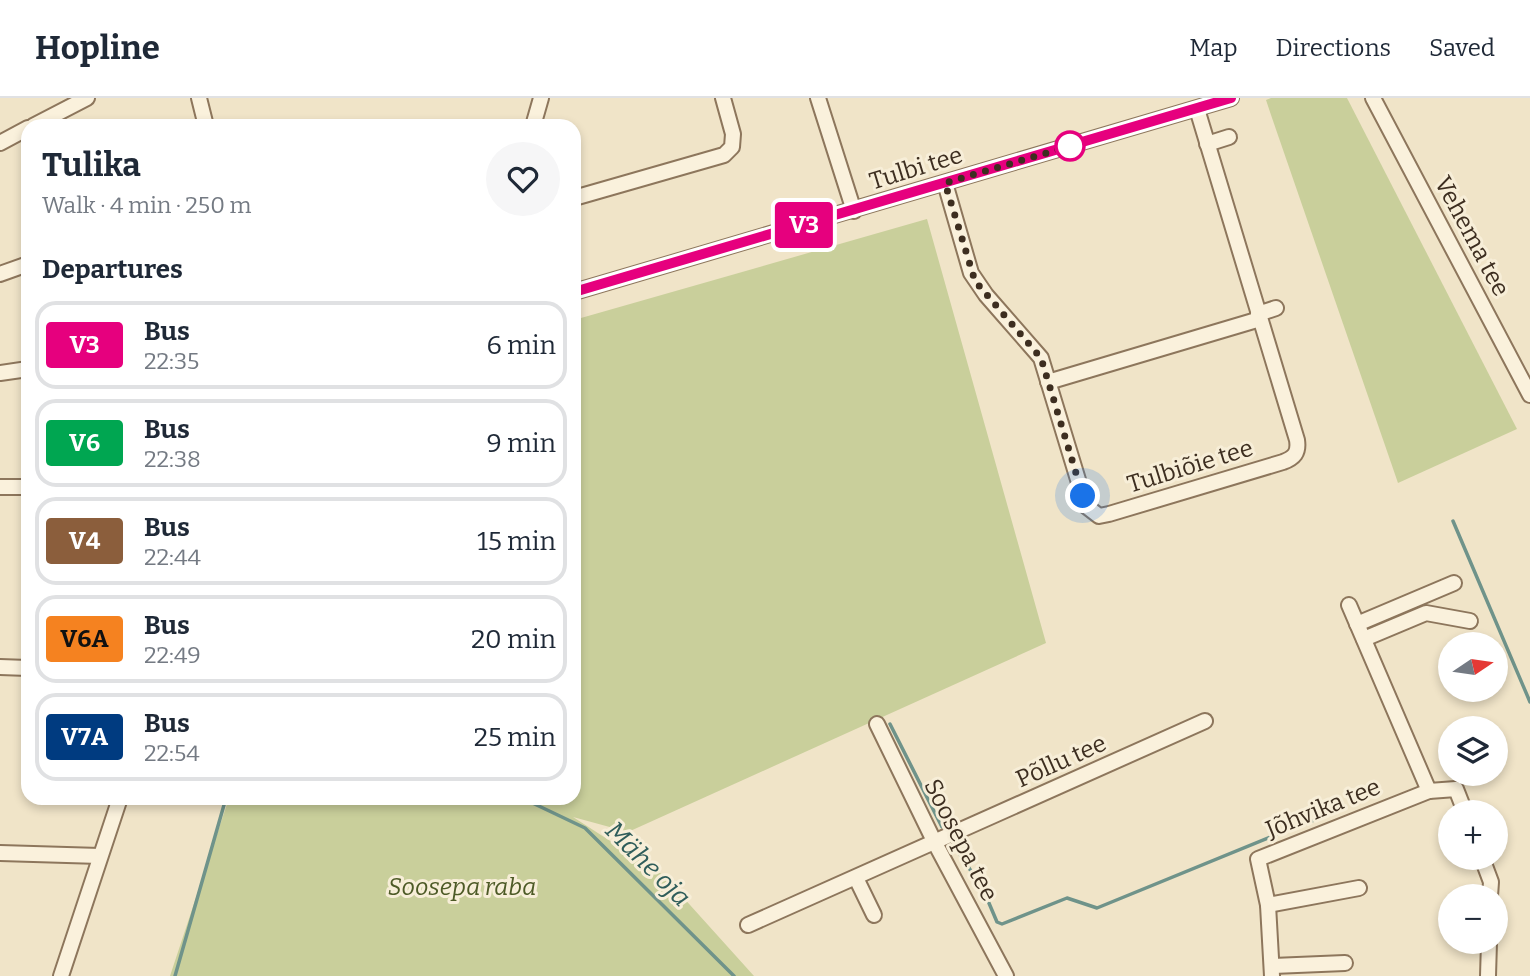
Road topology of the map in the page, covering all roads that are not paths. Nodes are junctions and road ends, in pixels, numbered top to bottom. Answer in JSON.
{"nodes":[{"id":1,"x":87,"y":98,"type":"edge"},
{"id":2,"x":198,"y":98,"type":"edge"},
{"id":3,"x":541,"y":98,"type":"edge"},
{"id":4,"x":723,"y":98,"type":"edge"},
{"id":5,"x":818,"y":98,"type":"edge"},
{"id":6,"x":1231,"y":98,"type":"edge"},
{"id":7,"x":1373,"y":98,"type":"edge"},
{"id":8,"x":1197,"y":109,"type":"junction"},
{"id":9,"x":46,"y":119,"type":"edge"},
{"id":10,"x":204,"y":119,"type":"edge"},
{"id":11,"x":535,"y":119,"type":"edge"},
{"id":12,"x":21,"y":132,"type":"edge"},
{"id":13,"x":1229,"y":137,"type":"dead end"},
{"id":14,"x":0,"y":143,"type":"edge"},
{"id":15,"x":1207,"y":144,"type":"junction"},
{"id":16,"x":945,"y":183,"type":"junction"},
{"id":17,"x":581,"y":196,"type":"edge"},
{"id":18,"x":854,"y":211,"type":"junction"},
{"id":19,"x":21,"y":266,"type":"edge"},
{"id":20,"x":0,"y":274,"type":"edge"},
{"id":21,"x":581,"y":290,"type":"edge"},
{"id":22,"x":1276,"y":308,"type":"dead end"},
{"id":23,"x":1259,"y":316,"type":"junction"},
{"id":24,"x":21,"y":370,"type":"edge"},
{"id":25,"x":0,"y":373,"type":"edge"},
{"id":26,"x":1048,"y":382,"type":"junction"},
{"id":27,"x":1530,"y":396,"type":"edge"},
{"id":28,"x":0,"y":486,"type":"edge"},
{"id":29,"x":21,"y":487,"type":"edge"},
{"id":30,"x":1454,"y":583,"type":"dead end"},
{"id":31,"x":1349,"y":605,"type":"dead end"},
{"id":32,"x":1470,"y":621,"type":"dead end"},
{"id":33,"x":1357,"y":624,"type":"junction"},
{"id":34,"x":1364,"y":639,"type":"junction"},
{"id":35,"x":0,"y":667,"type":"edge"},
{"id":36,"x":21,"y":668,"type":"edge"},
{"id":37,"x":1205,"y":721,"type":"dead end"},
{"id":38,"x":877,"y":724,"type":"dead end"},
{"id":39,"x":1429,"y":790,"type":"junction"},
{"id":40,"x":1460,"y":800,"type":"edge"},
{"id":41,"x":118,"y":805,"type":"edge"},
{"id":42,"x":935,"y":843,"type":"junction"},
{"id":43,"x":0,"y":853,"type":"edge"},
{"id":44,"x":100,"y":856,"type":"junction"},
{"id":45,"x":856,"y":878,"type":"junction"},
{"id":46,"x":1359,"y":888,"type":"dead end"},
{"id":47,"x":1268,"y":905,"type":"junction"},
{"id":48,"x":874,"y":915,"type":"dead end"},
{"id":49,"x":748,"y":925,"type":"dead end"},
{"id":50,"x":1489,"y":954,"type":"edge"},
{"id":51,"x":1345,"y":963,"type":"dead end"},
{"id":52,"x":1273,"y":971,"type":"edge"},
{"id":53,"x":61,"y":976,"type":"edge"},
{"id":54,"x":1006,"y":976,"type":"edge"},
{"id":55,"x":1488,"y":976,"type":"edge"}],
"edges":[{"from":1,"to":9,"type":"street"},
{"from":2,"to":10,"type":"street"},
{"from":3,"to":11,"type":"street"},
{"from":4,"to":17,"type":"street"},
{"from":5,"to":18,"type":"street"},
{"from":6,"to":8,"type":"street","name":"Tulbi tee"},
{"from":7,"to":27,"type":"street","name":"Vehema tee"},
{"from":8,"to":15,"type":"street","name":"Tulbiõie tee"},
{"from":8,"to":16,"type":"street","name":"Tulbi tee"},
{"from":12,"to":14,"type":"street"},
{"from":13,"to":15,"type":"street"},
{"from":15,"to":23,"type":"street","name":"Tulbiõie tee"},
{"from":16,"to":18,"type":"street","name":"Tulbi tee"},
{"from":16,"to":26,"type":"street","name":"Tulbiõie tee"},
{"from":18,"to":21,"type":"street","name":"Tulbi tee"},
{"from":19,"to":20,"type":"street"},
{"from":22,"to":23,"type":"street"},
{"from":23,"to":26,"type":"street"},
{"from":23,"to":26,"type":"street","name":"Tulbiõie tee"},
{"from":24,"to":25,"type":"street"},
{"from":28,"to":29,"type":"street"},
{"from":30,"to":33,"type":"street"},
{"from":31,"to":33,"type":"street"},
{"from":32,"to":34,"type":"street"},
{"from":33,"to":34,"type":"street"},
{"from":34,"to":39,"type":"street"},
{"from":35,"to":36,"type":"street"},
{"from":37,"to":42,"type":"street","name":"Põllu tee"},
{"from":38,"to":42,"type":"street","name":"Soosepa tee"},
{"from":39,"to":40,"type":"street"},
{"from":39,"to":47,"type":"street","name":"Jõhvika tee"},
{"from":41,"to":44,"type":"street"},
{"from":42,"to":45,"type":"street","name":"Põllu tee"},
{"from":42,"to":54,"type":"street","name":"Soosepa tee"},
{"from":43,"to":44,"type":"street"},
{"from":44,"to":53,"type":"street"},
{"from":45,"to":48,"type":"street"},
{"from":45,"to":49,"type":"street","name":"Põllu tee"},
{"from":46,"to":47,"type":"street"},
{"from":47,"to":52,"type":"street","name":"Jõhvika tee"},
{"from":50,"to":55,"type":"street"},
{"from":51,"to":52,"type":"street"}]}
